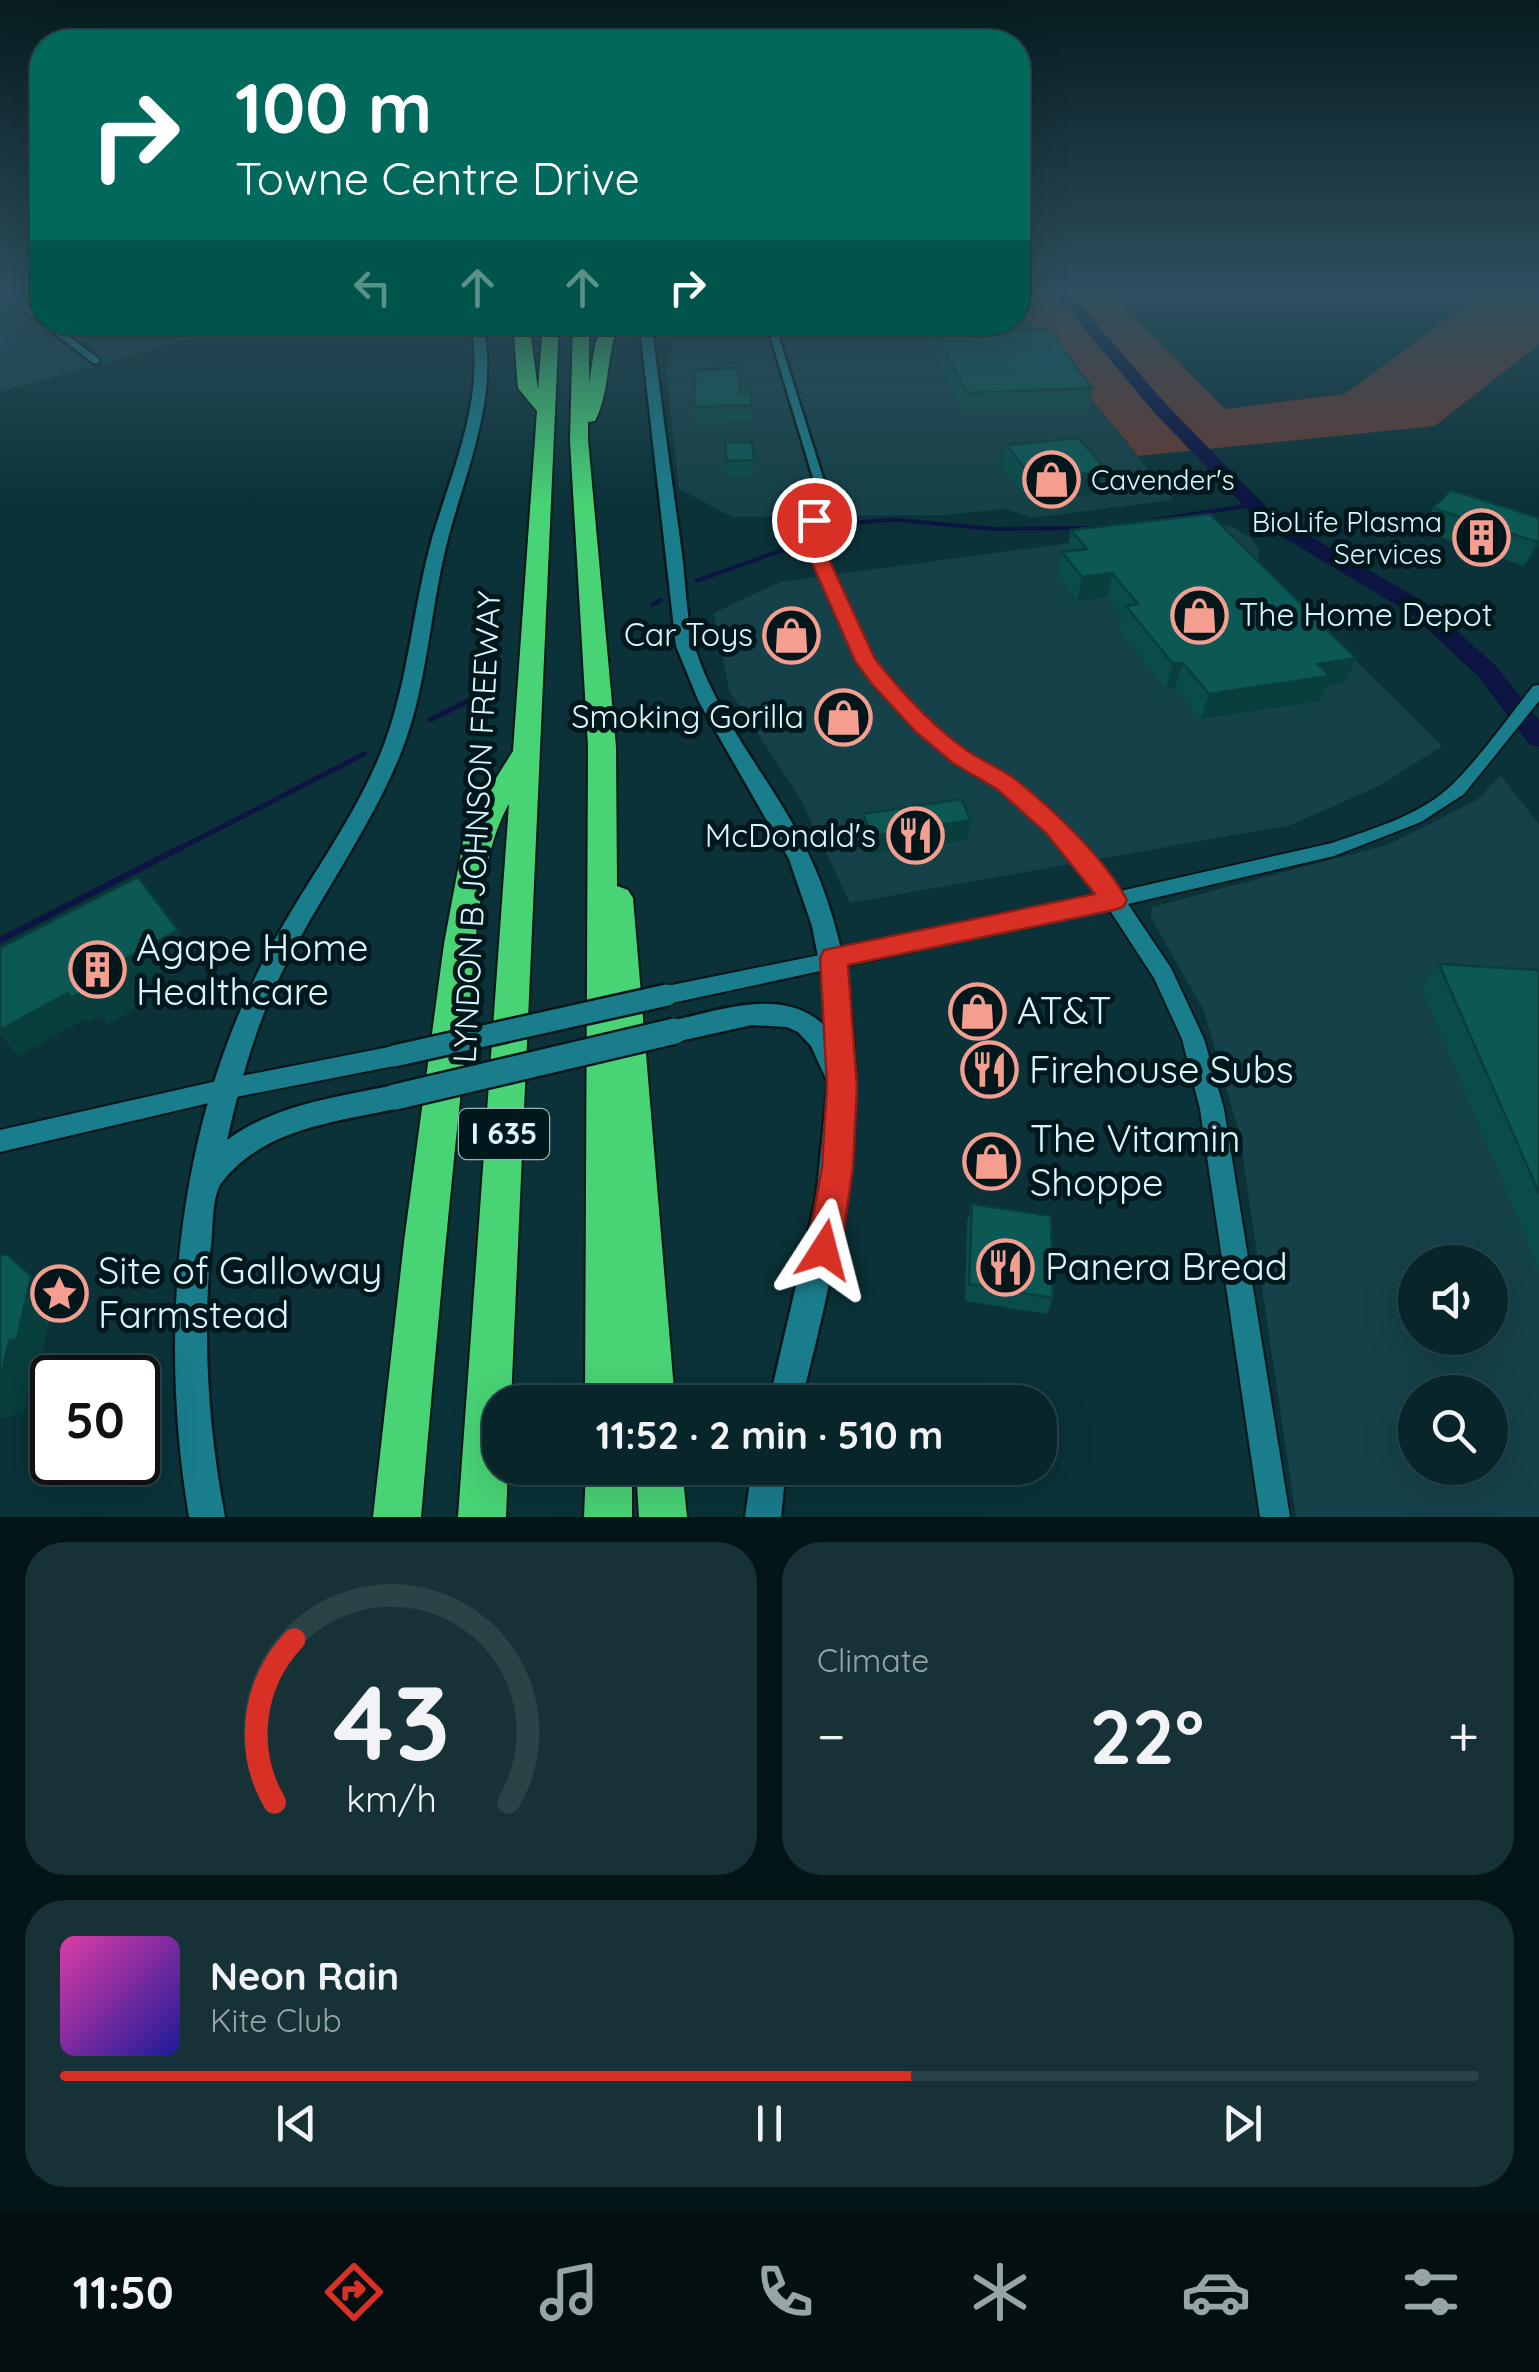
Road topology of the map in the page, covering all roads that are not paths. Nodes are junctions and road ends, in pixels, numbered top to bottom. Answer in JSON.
{"nodes":[{"id":1,"x":481,"y":362,"type":"edge"},
{"id":2,"x":525,"y":362,"type":"edge"},
{"id":3,"x":549,"y":362,"type":"edge"},
{"id":4,"x":580,"y":362,"type":"edge"},
{"id":5,"x":601,"y":362,"type":"edge"},
{"id":6,"x":650,"y":362,"type":"edge"},
{"id":7,"x":782,"y":362,"type":"edge"},
{"id":8,"x":546,"y":411,"type":"junction"},
{"id":9,"x":580,"y":440,"type":"junction"},
{"id":10,"x":1539,"y":690,"type":"edge"},
{"id":11,"x":602,"y":747,"type":"junction"},
{"id":12,"x":526,"y":750,"type":"junction"},
{"id":13,"x":1114,"y":900,"type":"junction"},
{"id":14,"x":834,"y":958,"type":"junction"},
{"id":15,"x":842,"y":1086,"type":"junction"},
{"id":16,"x":226,"y":1089,"type":"junction"},
{"id":17,"x":0,"y":1141,"type":"edge"},
{"id":18,"x":204,"y":1182,"type":"junction"},
{"id":19,"x":608,"y":1385,"type":"edge"},
{"id":20,"x":651,"y":1385,"type":"edge"},
{"id":21,"x":788,"y":1385,"type":"edge"},
{"id":22,"x":609,"y":1485,"type":"edge"},
{"id":23,"x":661,"y":1485,"type":"edge"},
{"id":24,"x":767,"y":1485,"type":"edge"},
{"id":25,"x":207,"y":1517,"type":"edge"},
{"id":26,"x":397,"y":1517,"type":"edge"},
{"id":27,"x":482,"y":1517,"type":"edge"},
{"id":28,"x":608,"y":1517,"type":"edge"},
{"id":29,"x":664,"y":1517,"type":"edge"},
{"id":30,"x":762,"y":1517,"type":"edge"},
{"id":31,"x":1275,"y":1517,"type":"edge"}],
"edges":[{"from":1,"to":16,"type":"main road","name":"LYNDON B JOHNSON FREEWAY"},
{"from":2,"to":8,"type":"highway"},
{"from":3,"to":8,"type":"highway","name":"LYNDON B JOHNSON FREEWAY","number":"I 635"},
{"from":4,"to":9,"type":"highway"},
{"from":5,"to":9,"type":"highway"},
{"from":6,"to":14,"type":"main road"},
{"from":7,"to":13,"type":"street"},
{"from":8,"to":12,"type":"highway","name":"LYNDON B JOHNSON FREEWAY","number":"I 635"},
{"from":9,"to":11,"type":"highway"},
{"from":10,"to":13,"type":"street"},
{"from":11,"to":19,"type":"highway"},
{"from":11,"to":20,"type":"highway"},
{"from":12,"to":26,"type":"highway"},
{"from":12,"to":27,"type":"highway","name":"LYNDON B JOHNSON FREEWAY","number":"I 635"},
{"from":13,"to":14,"type":"street"},
{"from":13,"to":31,"type":"street"},
{"from":14,"to":15,"type":"main road"},
{"from":14,"to":16,"type":"street","bridge":true},
{"from":15,"to":18,"type":"main road","bridge":true},
{"from":15,"to":21,"type":"main road"},
{"from":16,"to":17,"type":"street"},
{"from":16,"to":18,"type":"main road","name":"LYNDON B JOHNSON FREEWAY"},
{"from":18,"to":25,"type":"main road","name":"LYNDON B JOHNSON FREEWAY"},
{"from":22,"to":28,"type":"highway"},
{"from":23,"to":29,"type":"highway"},
{"from":24,"to":30,"type":"main road"}]}
